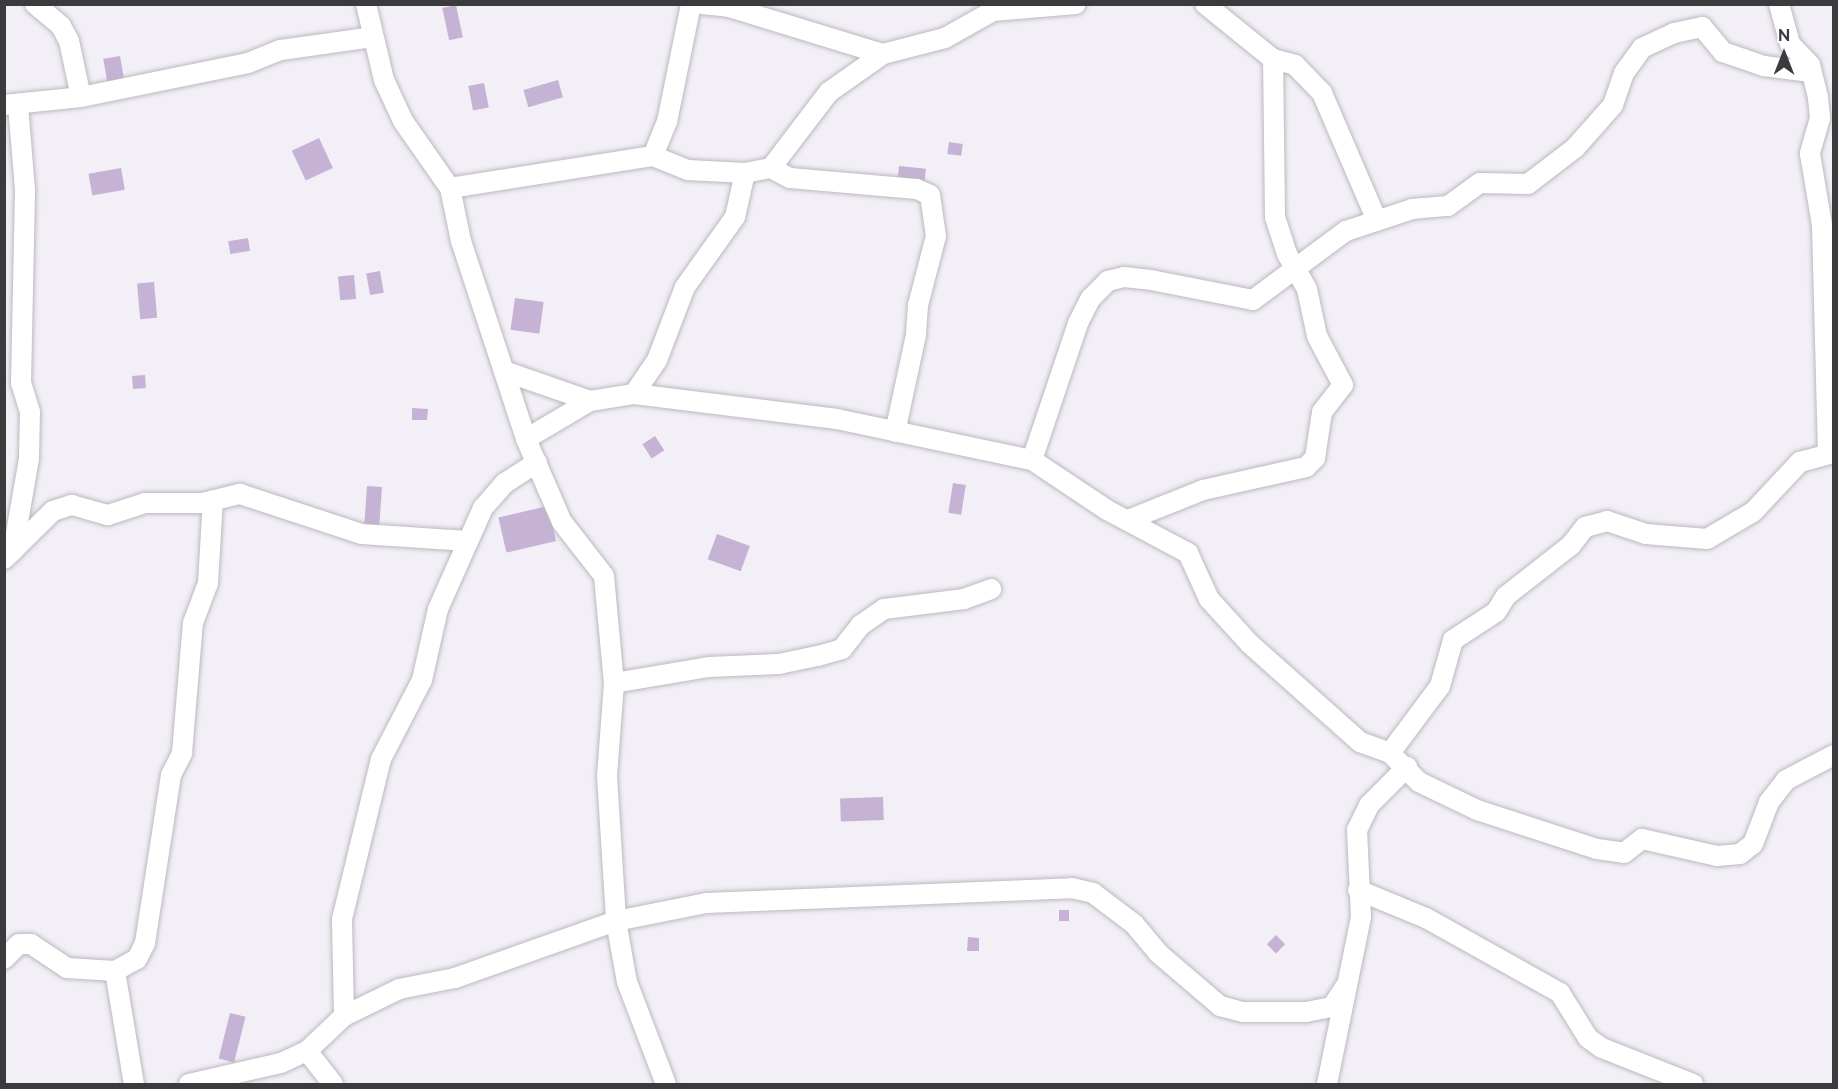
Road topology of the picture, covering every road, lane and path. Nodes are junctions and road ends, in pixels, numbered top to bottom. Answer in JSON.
{"nodes":[{"id":1,"x":35,"y":4,"type":"edge"},
{"id":2,"x":366,"y":4,"type":"edge"},
{"id":3,"x":691,"y":4,"type":"edge"},
{"id":4,"x":702,"y":4,"type":"edge"},
{"id":5,"x":1076,"y":4,"type":"edge"},
{"id":6,"x":1205,"y":4,"type":"edge"},
{"id":7,"x":1779,"y":4,"type":"edge"},
{"id":8,"x":372,"y":37,"type":"junction"},
{"id":9,"x":883,"y":54,"type":"junction"},
{"id":10,"x":1273,"y":58,"type":"junction"},
{"id":11,"x":1812,"y":72,"type":"junction"},
{"id":12,"x":81,"y":97,"type":"junction"},
{"id":13,"x":11,"y":105,"type":"edge"},
{"id":14,"x":653,"y":156,"type":"junction"},
{"id":15,"x":771,"y":168,"type":"junction"},
{"id":16,"x":746,"y":173,"type":"junction"},
{"id":17,"x":450,"y":188,"type":"junction"},
{"id":18,"x":1377,"y":221,"type":"junction"},
{"id":19,"x":1299,"y":270,"type":"junction"},
{"id":20,"x":504,"y":371,"type":"junction"},
{"id":21,"x":13,"y":384,"type":"edge"},
{"id":22,"x":634,"y":394,"type":"junction"},
{"id":23,"x":590,"y":401,"type":"junction"},
{"id":24,"x":895,"y":432,"type":"junction"},
{"id":25,"x":526,"y":439,"type":"junction"},
{"id":26,"x":1831,"y":453,"type":"edge"},
{"id":27,"x":1032,"y":460,"type":"junction"},
{"id":28,"x":537,"y":462,"type":"junction"},
{"id":29,"x":213,"y":500,"type":"junction"},
{"id":30,"x":1128,"y":520,"type":"junction"},
{"id":31,"x":468,"y":542,"type":"junction"},
{"id":32,"x":8,"y":557,"type":"edge"},
{"id":33,"x":991,"y":589,"type":"dead end"},
{"id":34,"x":614,"y":683,"type":"junction"},
{"id":35,"x":1390,"y":753,"type":"junction"},
{"id":36,"x":1833,"y":755,"type":"edge"},
{"id":37,"x":1407,"y":767,"type":"junction"},
{"id":38,"x":1358,"y":890,"type":"junction"},
{"id":39,"x":616,"y":921,"type":"junction"},
{"id":40,"x":4,"y":959,"type":"edge"},
{"id":41,"x":115,"y":971,"type":"junction"},
{"id":42,"x":1347,"y":984,"type":"junction"},
{"id":43,"x":344,"y":1016,"type":"junction"},
{"id":44,"x":307,"y":1051,"type":"junction"},
{"id":45,"x":134,"y":1084,"type":"edge"},
{"id":46,"x":189,"y":1084,"type":"edge"},
{"id":47,"x":333,"y":1084,"type":"edge"},
{"id":48,"x":666,"y":1084,"type":"edge"},
{"id":49,"x":1327,"y":1084,"type":"edge"},
{"id":50,"x":1693,"y":1084,"type":"edge"}],
"edges":[{"from":1,"to":12,"type":"street"},
{"from":2,"to":8,"type":"street"},
{"from":3,"to":14,"type":"street"},
{"from":4,"to":9,"type":"street"},
{"from":5,"to":9,"type":"street"},
{"from":6,"to":10,"type":"street"},
{"from":7,"to":11,"type":"street"},
{"from":8,"to":12,"type":"street"},
{"from":8,"to":17,"type":"street"},
{"from":9,"to":15,"type":"street"},
{"from":10,"to":18,"type":"street"},
{"from":10,"to":19,"type":"street"},
{"from":11,"to":18,"type":"street"},
{"from":11,"to":26,"type":"street"},
{"from":12,"to":13,"type":"street"},
{"from":13,"to":21,"type":"street"},
{"from":14,"to":16,"type":"street"},
{"from":14,"to":17,"type":"street"},
{"from":15,"to":16,"type":"street"},
{"from":15,"to":24,"type":"street"},
{"from":16,"to":22,"type":"street"},
{"from":17,"to":20,"type":"street"},
{"from":18,"to":19,"type":"street"},
{"from":19,"to":27,"type":"street"},
{"from":19,"to":30,"type":"street"},
{"from":20,"to":23,"type":"street"},
{"from":20,"to":25,"type":"street"},
{"from":21,"to":32,"type":"street"},
{"from":22,"to":23,"type":"street"},
{"from":22,"to":24,"type":"street"},
{"from":23,"to":25,"type":"street"},
{"from":24,"to":27,"type":"street"},
{"from":25,"to":28,"type":"street"},
{"from":26,"to":35,"type":"street"},
{"from":27,"to":30,"type":"street"},
{"from":28,"to":31,"type":"street"},
{"from":28,"to":34,"type":"street"},
{"from":29,"to":31,"type":"street"},
{"from":29,"to":32,"type":"street"},
{"from":29,"to":41,"type":"street"},
{"from":30,"to":35,"type":"street"},
{"from":31,"to":43,"type":"street"},
{"from":33,"to":34,"type":"street"},
{"from":34,"to":39,"type":"street"},
{"from":35,"to":37,"type":"street"},
{"from":36,"to":37,"type":"street"},
{"from":37,"to":38,"type":"street"},
{"from":38,"to":42,"type":"street"},
{"from":38,"to":50,"type":"street"},
{"from":39,"to":42,"type":"street"},
{"from":39,"to":43,"type":"street"},
{"from":39,"to":48,"type":"street"},
{"from":40,"to":41,"type":"street"},
{"from":41,"to":45,"type":"street"},
{"from":42,"to":49,"type":"street"},
{"from":43,"to":44,"type":"street"},
{"from":44,"to":46,"type":"street"},
{"from":44,"to":47,"type":"street"}]}
